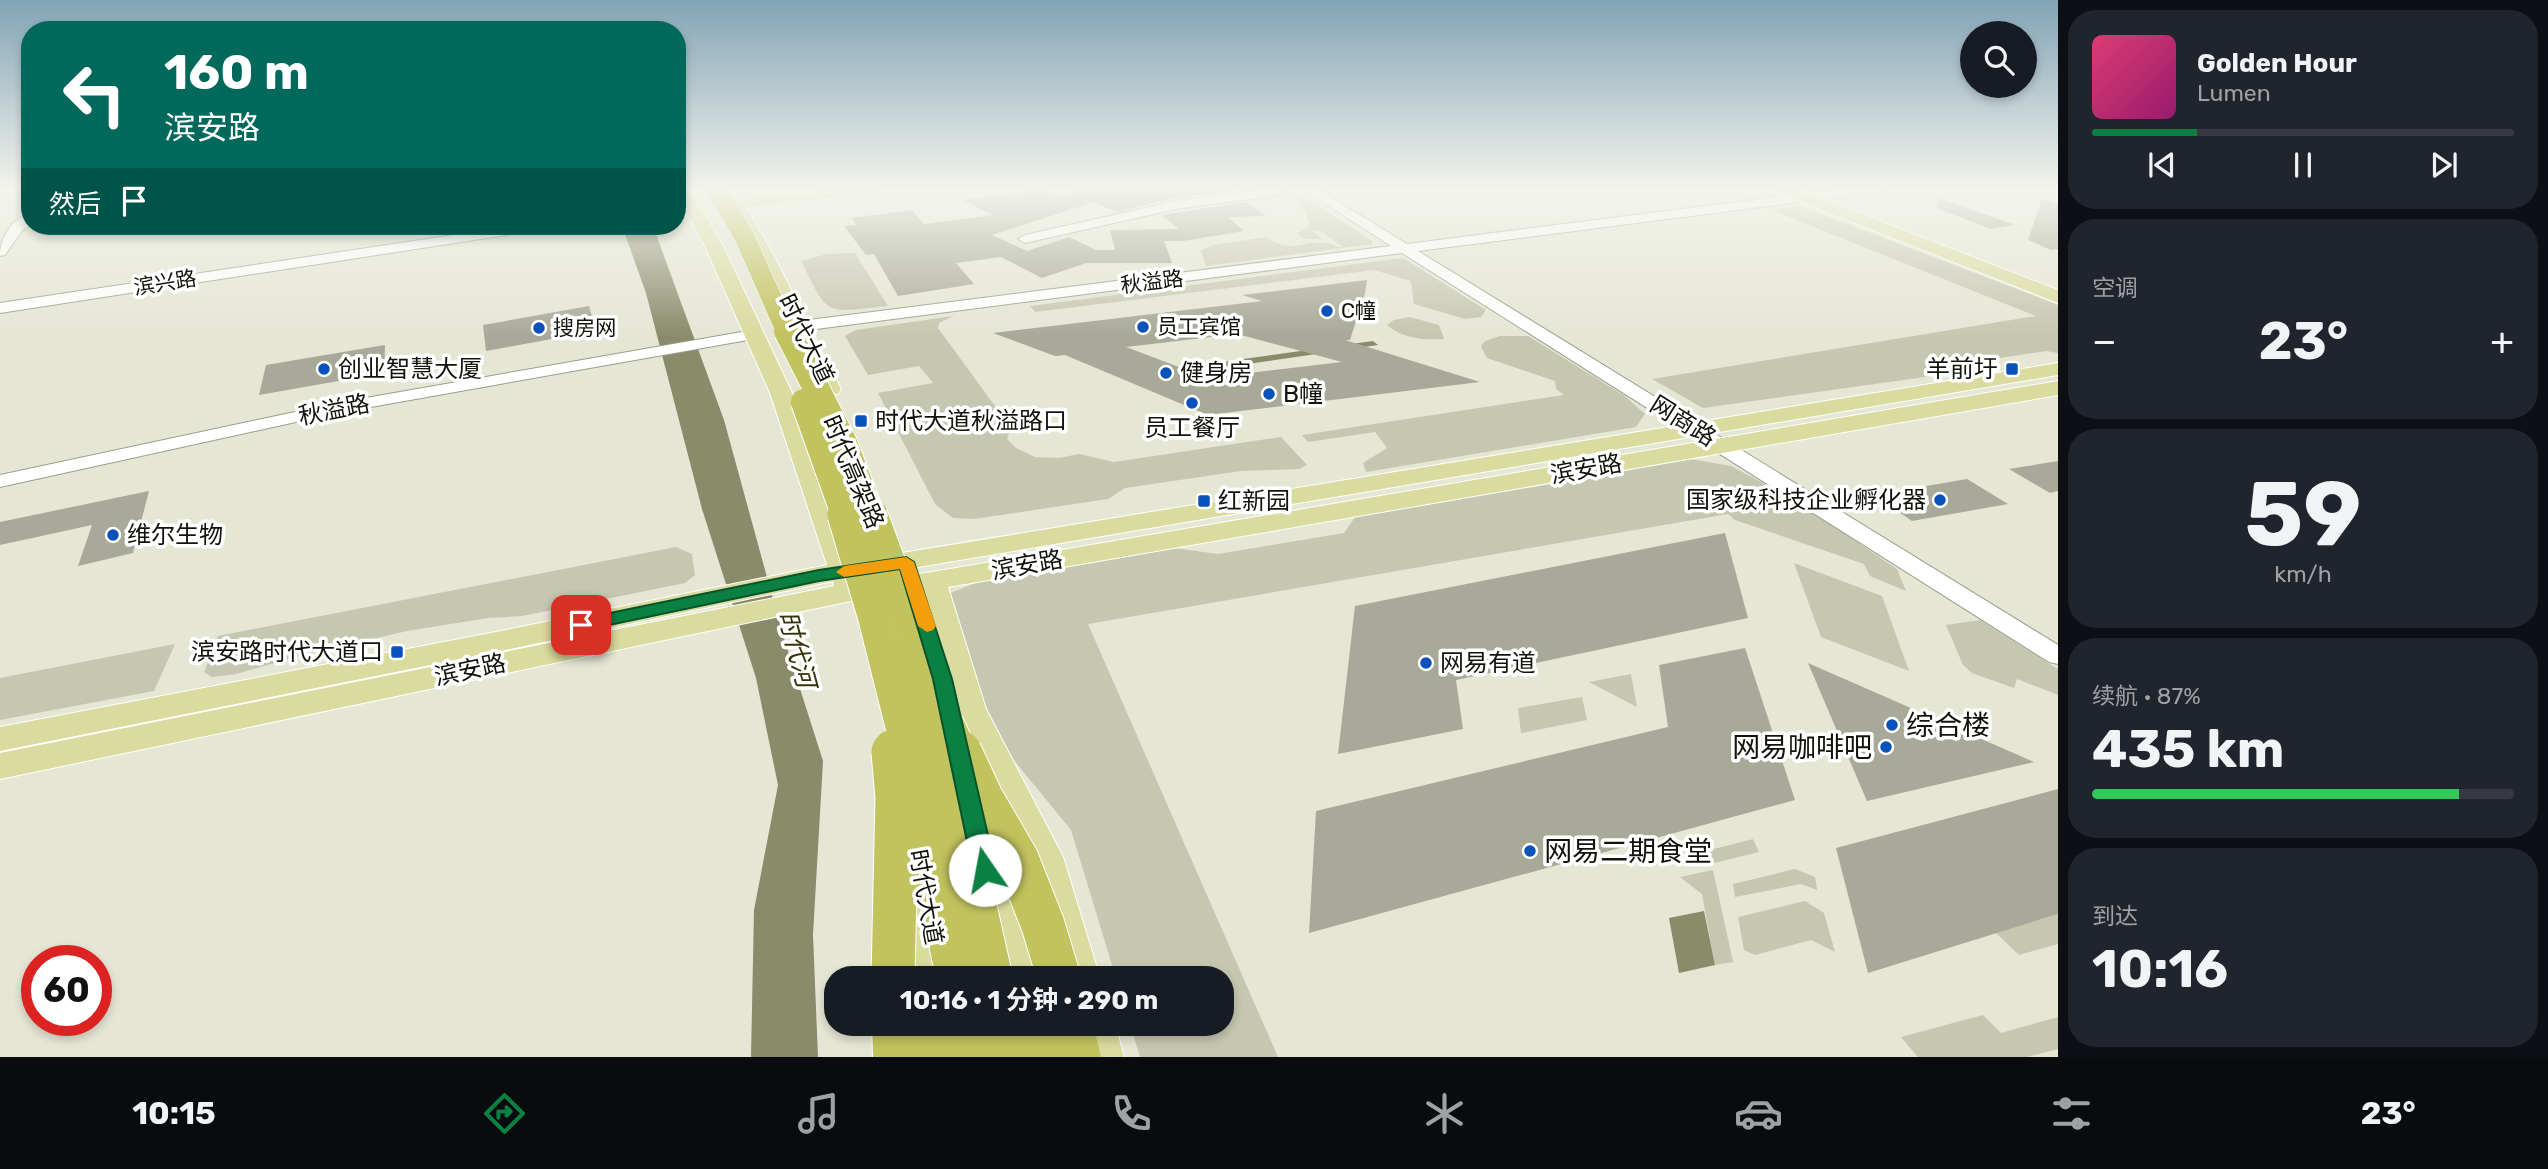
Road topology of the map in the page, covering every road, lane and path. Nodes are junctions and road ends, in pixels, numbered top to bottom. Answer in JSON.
{"nodes":[{"id":1,"x":10,"y":237,"type":"edge"},
{"id":2,"x":464,"y":237,"type":"edge"},
{"id":3,"x":709,"y":237,"type":"edge"},
{"id":4,"x":711,"y":237,"type":"edge"},
{"id":5,"x":745,"y":237,"type":"edge"},
{"id":6,"x":754,"y":237,"type":"edge"},
{"id":7,"x":1033,"y":237,"type":"edge"},
{"id":8,"x":1386,"y":237,"type":"edge"},
{"id":9,"x":1503,"y":237,"type":"edge"},
{"id":10,"x":1915,"y":237,"type":"edge"},
{"id":11,"x":1927,"y":237,"type":"edge"},
{"id":12,"x":1025,"y":239,"type":"dead end"},
{"id":13,"x":1406,"y":250,"type":"junction"},
{"id":14,"x":0,"y":252,"type":"edge"},
{"id":15,"x":2058,"y":286,"type":"edge"},
{"id":16,"x":2058,"y":297,"type":"edge"},
{"id":17,"x":0,"y":308,"type":"edge"},
{"id":18,"x":801,"y":326,"type":"junction"},
{"id":19,"x":753,"y":335,"type":"junction"},
{"id":20,"x":2058,"y":369,"type":"edge"},
{"id":21,"x":2058,"y":388,"type":"edge"},
{"id":22,"x":1695,"y":429,"type":"junction"},
{"id":23,"x":1723,"y":446,"type":"junction"},
{"id":24,"x":0,"y":481,"type":"edge"},
{"id":25,"x":917,"y":575,"type":"junction"},
{"id":26,"x":847,"y":582,"type":"junction"},
{"id":27,"x":718,"y":608,"type":"junction"},
{"id":28,"x":2058,"y":656,"type":"edge"},
{"id":29,"x":903,"y":665,"type":"junction"},
{"id":30,"x":979,"y":727,"type":"junction"},
{"id":31,"x":0,"y":739,"type":"edge"},
{"id":32,"x":0,"y":766,"type":"edge"},
{"id":33,"x":975,"y":826,"type":"junction"},
{"id":34,"x":989,"y":891,"type":"junction"},
{"id":35,"x":927,"y":896,"type":"junction"},
{"id":36,"x":893,"y":966,"type":"edge"},
{"id":37,"x":918,"y":966,"type":"edge"},
{"id":38,"x":938,"y":966,"type":"edge"},
{"id":39,"x":955,"y":966,"type":"edge"},
{"id":40,"x":988,"y":966,"type":"edge"},
{"id":41,"x":1006,"y":966,"type":"edge"},
{"id":42,"x":1021,"y":966,"type":"edge"},
{"id":43,"x":1055,"y":966,"type":"edge"},
{"id":44,"x":1077,"y":966,"type":"edge"},
{"id":45,"x":896,"y":1036,"type":"edge"},
{"id":46,"x":925,"y":1036,"type":"edge"},
{"id":47,"x":948,"y":1036,"type":"edge"},
{"id":48,"x":969,"y":1036,"type":"edge"},
{"id":49,"x":1003,"y":1036,"type":"edge"},
{"id":50,"x":1021,"y":1036,"type":"edge"},
{"id":51,"x":1038,"y":1036,"type":"edge"},
{"id":52,"x":1073,"y":1036,"type":"edge"},
{"id":53,"x":1097,"y":1036,"type":"edge"},
{"id":54,"x":897,"y":1057,"type":"edge"},
{"id":55,"x":928,"y":1057,"type":"edge"},
{"id":56,"x":951,"y":1057,"type":"edge"},
{"id":57,"x":972,"y":1057,"type":"edge"},
{"id":58,"x":1007,"y":1057,"type":"edge"},
{"id":59,"x":1025,"y":1057,"type":"edge"},
{"id":60,"x":1043,"y":1057,"type":"edge"},
{"id":61,"x":1077,"y":1057,"type":"edge"},
{"id":62,"x":1103,"y":1057,"type":"edge"}],
"edges":[{"from":1,"to":14,"type":"street"},
{"from":2,"to":17,"type":"street","name":"滨兴路"},
{"from":3,"to":19,"type":"main road","name":"时代大道"},
{"from":4,"to":29,"type":"highway","name":"时代高架路","bridge":true},
{"from":5,"to":29,"type":"highway","name":"时代高架路","bridge":true},
{"from":6,"to":18,"type":"main road","name":"时代大道"},
{"from":7,"to":12,"type":"street"},
{"from":8,"to":13,"type":"street","name":"网商路"},
{"from":9,"to":13,"type":"street","name":"秋溢路"},
{"from":10,"to":16,"type":"main road"},
{"from":11,"to":15,"type":"main road"},
{"from":13,"to":18,"type":"street","name":"秋溢路"},
{"from":13,"to":22,"type":"street","name":"网商路"},
{"from":18,"to":25,"type":"main road","name":"时代大道"},
{"from":19,"to":24,"type":"street","name":"秋溢路"},
{"from":19,"to":26,"type":"main road","name":"时代大道"},
{"from":20,"to":22,"type":"main road","name":"滨安路"},
{"from":21,"to":23,"type":"main road","name":"滨安路"},
{"from":22,"to":23,"type":"street","name":"网商路"},
{"from":22,"to":25,"type":"main road","name":"滨安路"},
{"from":23,"to":25,"type":"main road","name":"滨安路"},
{"from":23,"to":28,"type":"street","name":"网商路"},
{"from":25,"to":26,"type":"main road","name":"滨安路"},
{"from":25,"to":30,"type":"main road"},
{"from":25,"to":33,"type":"main road","name":"时代大道"},
{"from":26,"to":27,"type":"main road","name":"滨安路"},
{"from":26,"to":35,"type":"main road","name":"时代大道"},
{"from":27,"to":31,"type":"main road","name":"滨安路"},
{"from":27,"to":32,"type":"main road","name":"滨安路"},
{"from":29,"to":36,"type":"highway","bridge":true},
{"from":29,"to":39,"type":"highway","name":"时代高架路","bridge":true},
{"from":29,"to":40,"type":"highway","name":"时代高架路","bridge":true},
{"from":29,"to":43,"type":"highway","bridge":true},
{"from":30,"to":33,"type":"main road"},
{"from":30,"to":44,"type":"main road"},
{"from":33,"to":34,"type":"main road","name":"时代大道"},
{"from":34,"to":41,"type":"main road","name":"时代大道"},
{"from":34,"to":42,"type":"main road"},
{"from":35,"to":37,"type":"main road"},
{"from":35,"to":38,"type":"main road","name":"时代大道"},
{"from":45,"to":54,"type":"highway"},
{"from":46,"to":55,"type":"highway"},
{"from":47,"to":56,"type":"main road"},
{"from":48,"to":57,"type":"highway"},
{"from":49,"to":58,"type":"highway"},
{"from":50,"to":59,"type":"main road"},
{"from":51,"to":60,"type":"highway"},
{"from":52,"to":61,"type":"highway"},
{"from":53,"to":62,"type":"main road"}]}
